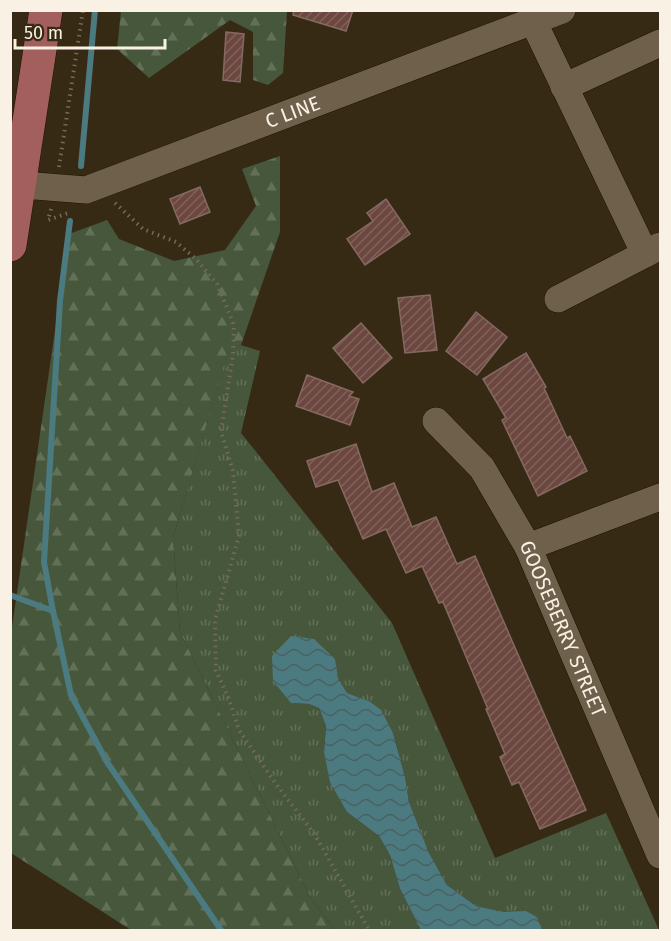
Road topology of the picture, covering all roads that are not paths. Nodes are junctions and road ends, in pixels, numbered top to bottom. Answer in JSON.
{"nodes":[{"id":1,"x":46,"y":10,"type":"edge"},
{"id":2,"x":562,"y":10,"type":"edge"},
{"id":3,"x":533,"y":21,"type":"junction"},
{"id":4,"x":660,"y":43,"type":"edge"},
{"id":5,"x":564,"y":87,"type":"junction"},
{"id":6,"x":15,"y":185,"type":"edge"},
{"id":7,"x":10,"y":245,"type":"edge"},
{"id":8,"x":653,"y":250,"type":"edge"},
{"id":9,"x":558,"y":299,"type":"dead end"},
{"id":10,"x":436,"y":421,"type":"dead end"},
{"id":11,"x":660,"y":497,"type":"edge"},
{"id":12,"x":528,"y":547,"type":"junction"},
{"id":13,"x":660,"y":855,"type":"edge"}],
"edges":[{"from":1,"to":6,"type":"main road"},
{"from":2,"to":3,"type":"street","name":"C LINE"},
{"from":3,"to":5,"type":"street"},
{"from":3,"to":6,"type":"street","name":"C LINE"},
{"from":4,"to":5,"type":"street"},
{"from":5,"to":8,"type":"street"},
{"from":6,"to":7,"type":"main road"},
{"from":8,"to":9,"type":"street"},
{"from":10,"to":12,"type":"street","name":"GOOSEBERRY STREET"},
{"from":11,"to":12,"type":"street"},
{"from":12,"to":13,"type":"street","name":"GOOSEBERRY STREET"}]}
